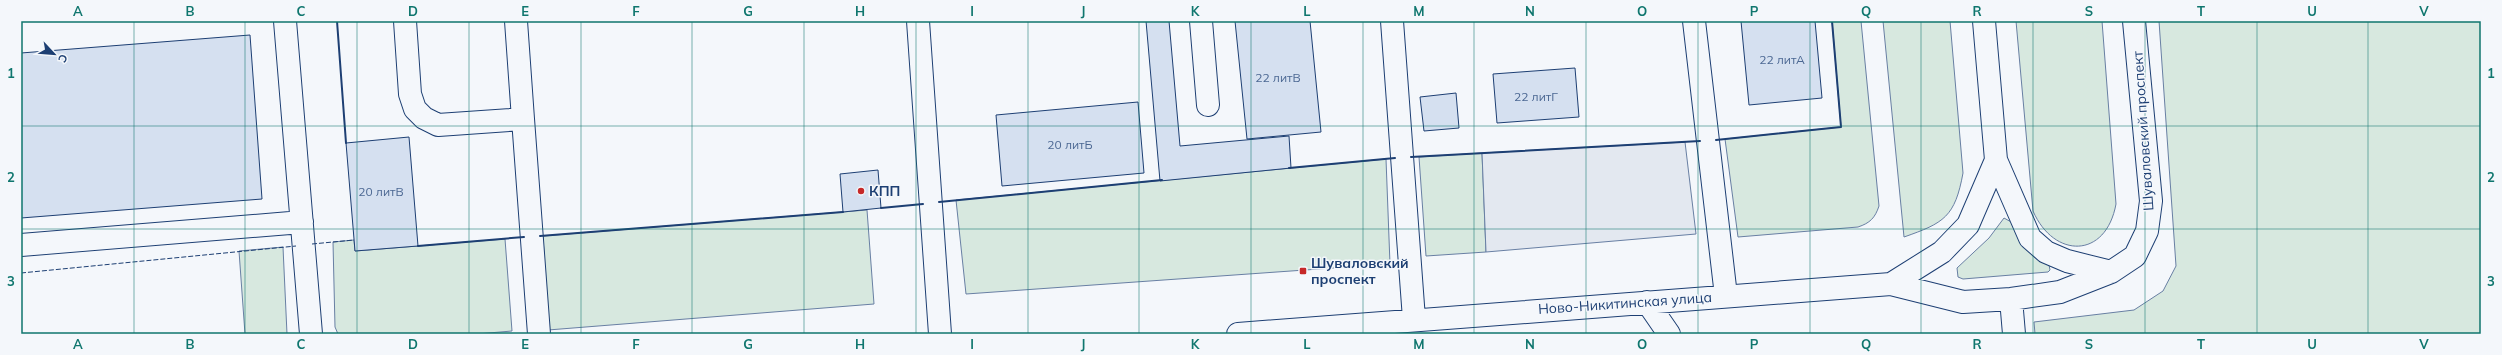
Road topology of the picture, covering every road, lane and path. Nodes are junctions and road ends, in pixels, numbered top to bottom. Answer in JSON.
{"nodes":[{"id":1,"x":285,"y":21,"type":"edge"},
{"id":2,"x":405,"y":21,"type":"edge"},
{"id":3,"x":516,"y":21,"type":"edge"},
{"id":4,"x":918,"y":21,"type":"edge"},
{"id":5,"x":1201,"y":21,"type":"edge"},
{"id":6,"x":1392,"y":21,"type":"edge"},
{"id":7,"x":1694,"y":21,"type":"edge"},
{"id":8,"x":1984,"y":21,"type":"edge"},
{"id":9,"x":2134,"y":21,"type":"edge"},
{"id":10,"x":1208,"y":105,"type":"dead end"},
{"id":11,"x":523,"y":119,"type":"junction"},
{"id":12,"x":1996,"y":160,"type":"junction"},
{"id":13,"x":302,"y":222,"type":"junction"},
{"id":14,"x":21,"y":245,"type":"edge"},
{"id":15,"x":2111,"y":272,"type":"junction"},
{"id":16,"x":1891,"y":284,"type":"junction"},
{"id":17,"x":1726,"y":296,"type":"junction"},
{"id":18,"x":2011,"y":299,"type":"junction"},
{"id":19,"x":1647,"y":302,"type":"junction"},
{"id":20,"x":1414,"y":319,"type":"junction"},
{"id":21,"x":311,"y":334,"type":"edge"},
{"id":22,"x":539,"y":334,"type":"edge"},
{"id":23,"x":940,"y":334,"type":"edge"},
{"id":24,"x":1238,"y":334,"type":"edge"},
{"id":25,"x":1669,"y":334,"type":"edge"},
{"id":26,"x":2014,"y":334,"type":"edge"}],
"edges":[{"from":1,"to":13,"type":"street"},
{"from":2,"to":11,"type":"street"},
{"from":3,"to":11,"type":"street"},
{"from":4,"to":23,"type":"street"},
{"from":5,"to":10,"type":"street"},
{"from":6,"to":20,"type":"street"},
{"from":7,"to":17,"type":"street"},
{"from":8,"to":12,"type":"street"},
{"from":9,"to":15,"type":"street","name":"Шуваловский проспект"},
{"from":11,"to":22,"type":"street"},
{"from":12,"to":15,"type":"street"},
{"from":12,"to":16,"type":"street"},
{"from":13,"to":14,"type":"street"},
{"from":13,"to":21,"type":"street"},
{"from":15,"to":18,"type":"street","name":"Шуваловский проспект"},
{"from":16,"to":17,"type":"street","name":"Ново-Никитинская улица"},
{"from":16,"to":18,"type":"street","name":"Ново-Никитинская улица"},
{"from":17,"to":19,"type":"street","name":"Ново-Никитинская улица"},
{"from":18,"to":26,"type":"street"},
{"from":19,"to":20,"type":"street","name":"Ново-Никитинская улица"},
{"from":19,"to":25,"type":"street"},
{"from":20,"to":24,"type":"street","name":"Ново-Никитинская улица"}]}
